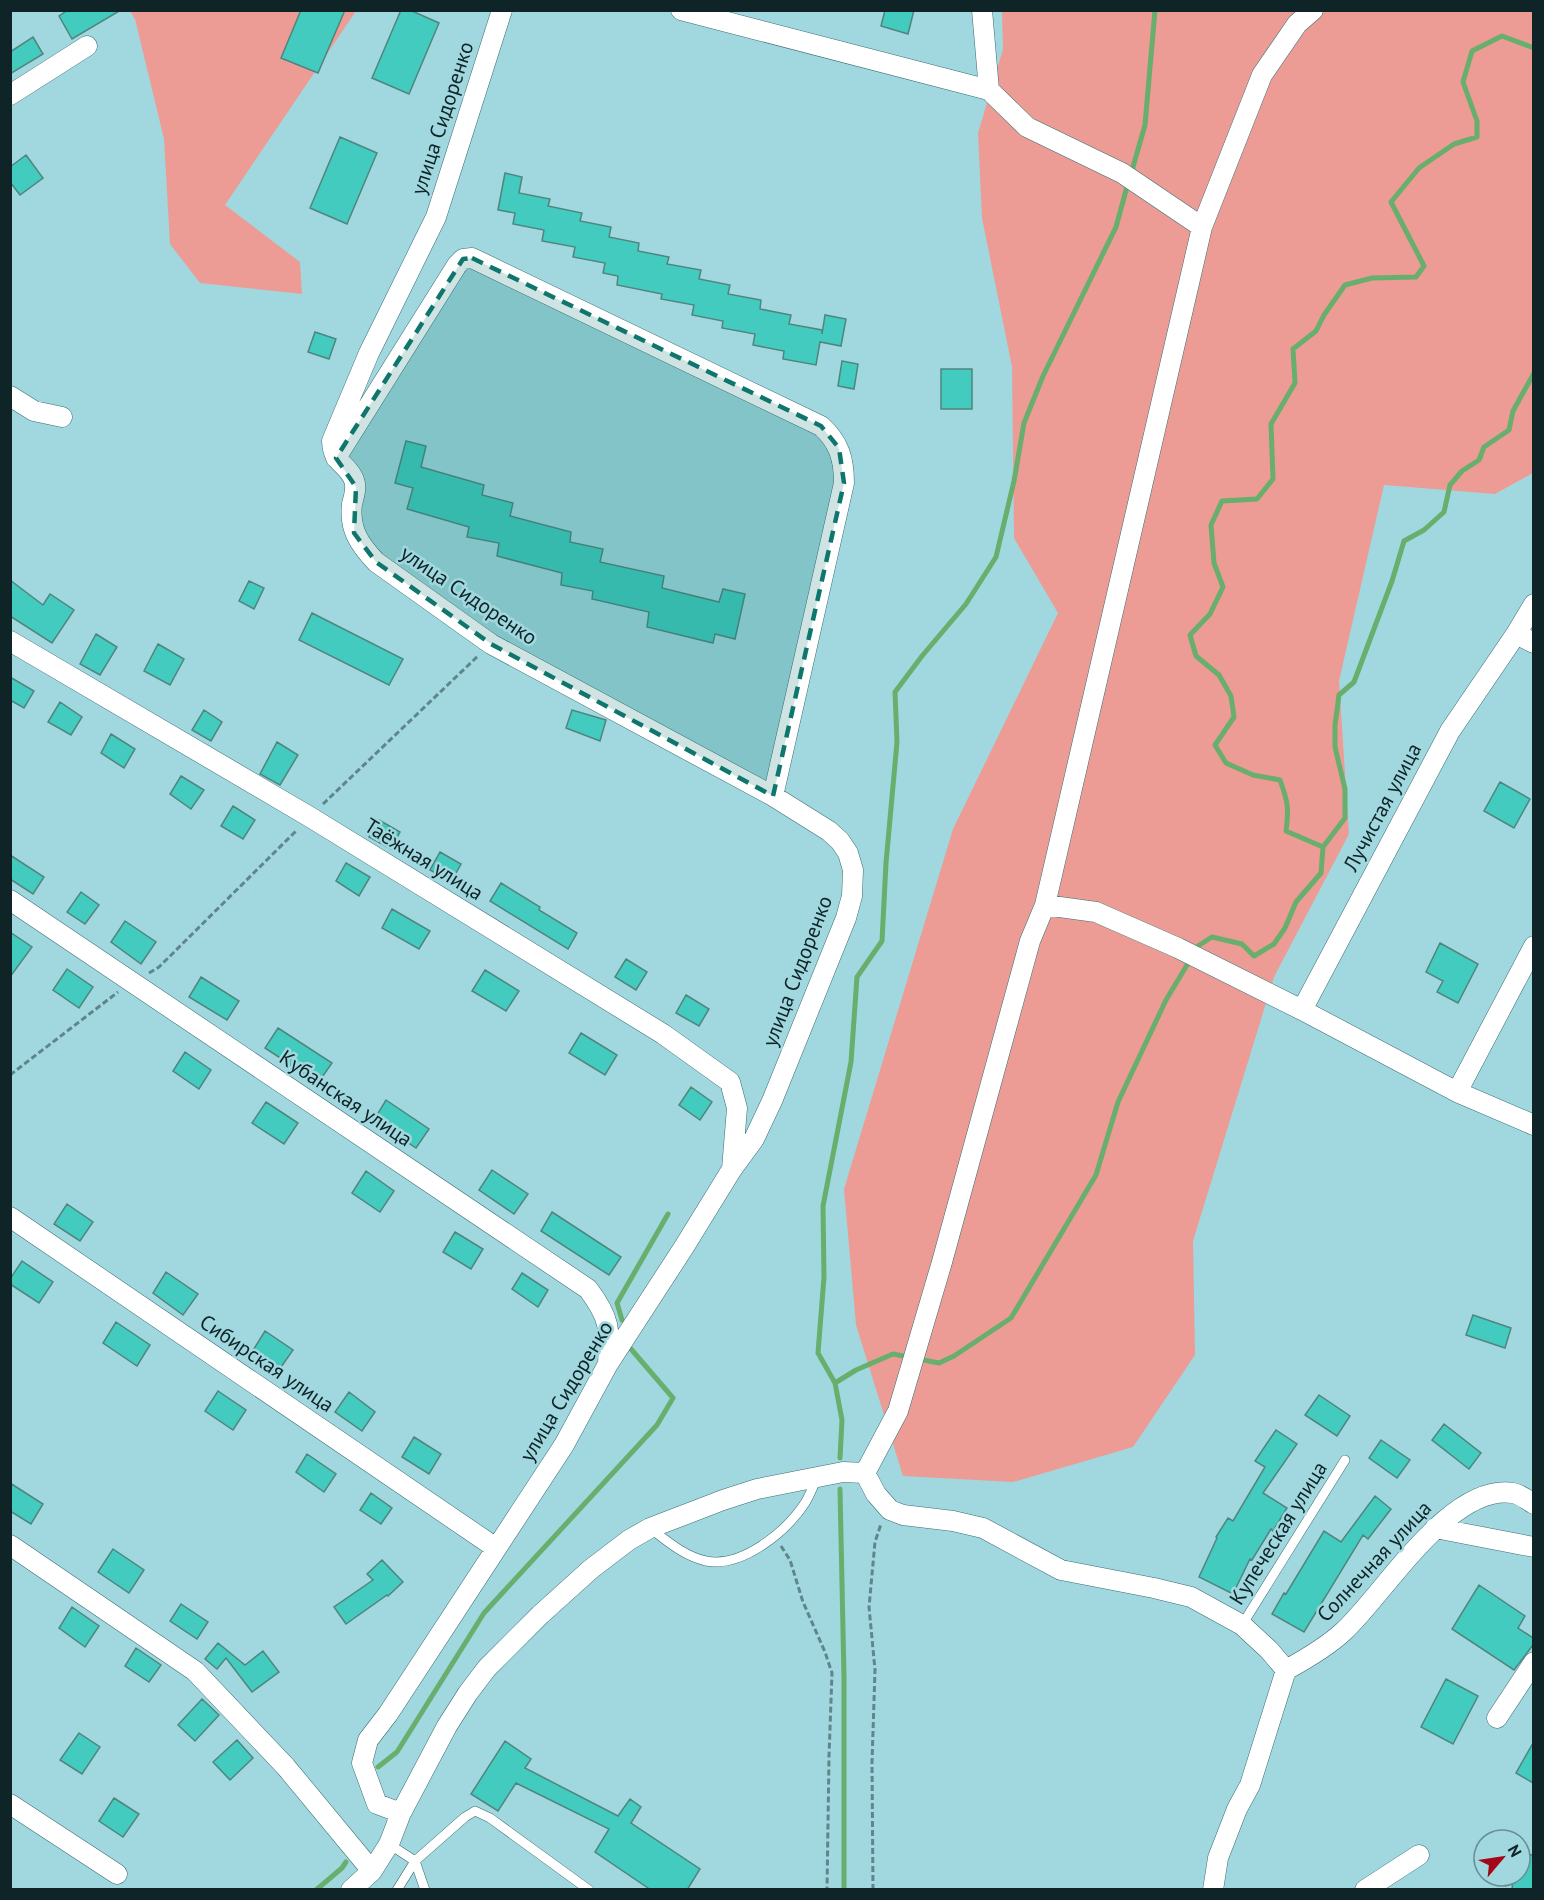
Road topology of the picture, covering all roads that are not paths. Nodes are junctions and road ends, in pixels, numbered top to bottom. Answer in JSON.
{"nodes":[{"id":1,"x":502,"y":10,"type":"edge"},
{"id":2,"x":681,"y":10,"type":"edge"},
{"id":3,"x":982,"y":10,"type":"edge"},
{"id":4,"x":1313,"y":10,"type":"edge"},
{"id":5,"x":87,"y":46,"type":"dead end"},
{"id":6,"x":989,"y":90,"type":"junction"},
{"id":7,"x":10,"y":95,"type":"edge"},
{"id":8,"x":1202,"y":227,"type":"junction"},
{"id":9,"x":10,"y":396,"type":"edge"},
{"id":10,"x":62,"y":417,"type":"dead end"},
{"id":11,"x":336,"y":458,"type":"junction"},
{"id":12,"x":1533,"y":604,"type":"edge"},
{"id":13,"x":1525,"y":639,"type":"edge"},
{"id":14,"x":10,"y":641,"type":"edge"},
{"id":15,"x":773,"y":796,"type":"junction"},
{"id":16,"x":10,"y":900,"type":"edge"},
{"id":17,"x":1045,"y":905,"type":"junction"},
{"id":18,"x":1533,"y":946,"type":"edge"},
{"id":19,"x":1302,"y":1010,"type":"junction"},
{"id":20,"x":1457,"y":1092,"type":"junction"},
{"id":21,"x":1533,"y":1125,"type":"edge"},
{"id":22,"x":732,"y":1169,"type":"junction"},
{"id":23,"x":10,"y":1217,"type":"edge"},
{"id":24,"x":608,"y":1364,"type":"junction"},
{"id":25,"x":1345,"y":1460,"type":"dead end"},
{"id":26,"x":865,"y":1473,"type":"junction"},
{"id":27,"x":817,"y":1478,"type":"junction"},
{"id":28,"x":1533,"y":1504,"type":"edge"},
{"id":29,"x":650,"y":1528,"type":"junction"},
{"id":30,"x":1435,"y":1528,"type":"junction"},
{"id":31,"x":10,"y":1545,"type":"edge"},
{"id":32,"x":1533,"y":1547,"type":"edge"},
{"id":33,"x":496,"y":1548,"type":"junction"},
{"id":34,"x":1242,"y":1625,"type":"junction"},
{"id":35,"x":1533,"y":1662,"type":"edge"},
{"id":36,"x":1286,"y":1670,"type":"junction"},
{"id":37,"x":1497,"y":1718,"type":"dead end"},
{"id":38,"x":10,"y":1804,"type":"edge"},
{"id":39,"x":401,"y":1813,"type":"junction"},
{"id":40,"x":389,"y":1844,"type":"junction"},
{"id":41,"x":1419,"y":1855,"type":"dead end"},
{"id":42,"x":415,"y":1861,"type":"junction"},
{"id":43,"x":372,"y":1871,"type":"junction"},
{"id":44,"x":117,"y":1874,"type":"dead end"},
{"id":45,"x":351,"y":1890,"type":"edge"},
{"id":46,"x":397,"y":1890,"type":"edge"},
{"id":47,"x":425,"y":1890,"type":"edge"},
{"id":48,"x":589,"y":1890,"type":"edge"},
{"id":49,"x":1214,"y":1890,"type":"edge"},
{"id":50,"x":1365,"y":1890,"type":"edge"}],
"edges":[{"from":1,"to":11,"type":"street","name":"улица Сидоренко"},
{"from":2,"to":6,"type":"street"},
{"from":3,"to":6,"type":"street"},
{"from":4,"to":8,"type":"street"},
{"from":5,"to":7,"type":"street"},
{"from":6,"to":8,"type":"street"},
{"from":8,"to":17,"type":"street"},
{"from":9,"to":10,"type":"street"},
{"from":11,"to":15,"type":"street","name":"улица Сидоренко"},
{"from":11,"to":15,"type":"street"},
{"from":12,"to":13,"type":"street","name":"Лучистая улица"},
{"from":13,"to":19,"type":"street","name":"Лучистая улица"},
{"from":14,"to":22,"type":"street","name":"Таёжная улица"},
{"from":15,"to":22,"type":"street","name":"улица Сидоренко"},
{"from":16,"to":24,"type":"street","name":"Кубанская улица"},
{"from":17,"to":19,"type":"street"},
{"from":17,"to":26,"type":"street"},
{"from":18,"to":20,"type":"street"},
{"from":19,"to":20,"type":"street"},
{"from":20,"to":21,"type":"street"},
{"from":22,"to":24,"type":"street","name":"улица Сидоренко"},
{"from":23,"to":33,"type":"street","name":"Сибирская улица"},
{"from":24,"to":33,"type":"street","name":"улица Сидоренко"},
{"from":25,"to":34,"type":"lane","name":"Купеческая улица"},
{"from":26,"to":27,"type":"street"},
{"from":26,"to":34,"type":"street"},
{"from":27,"to":29,"type":"street"},
{"from":27,"to":29,"type":"lane"},
{"from":28,"to":30,"type":"street","name":"Солнечная улица"},
{"from":29,"to":39,"type":"street"},
{"from":30,"to":32,"type":"street"},
{"from":30,"to":36,"type":"street","name":"Солнечная улица"},
{"from":31,"to":43,"type":"street"},
{"from":33,"to":39,"type":"street","name":"улица Сидоренко"},
{"from":34,"to":36,"type":"street"},
{"from":35,"to":37,"type":"street"},
{"from":36,"to":49,"type":"street"},
{"from":38,"to":44,"type":"street"},
{"from":39,"to":40,"type":"street"},
{"from":40,"to":42,"type":"lane"},
{"from":40,"to":43,"type":"street"},
{"from":41,"to":50,"type":"street"},
{"from":42,"to":46,"type":"lane"},
{"from":42,"to":47,"type":"lane"},
{"from":42,"to":48,"type":"lane"},
{"from":43,"to":45,"type":"street"}]}
